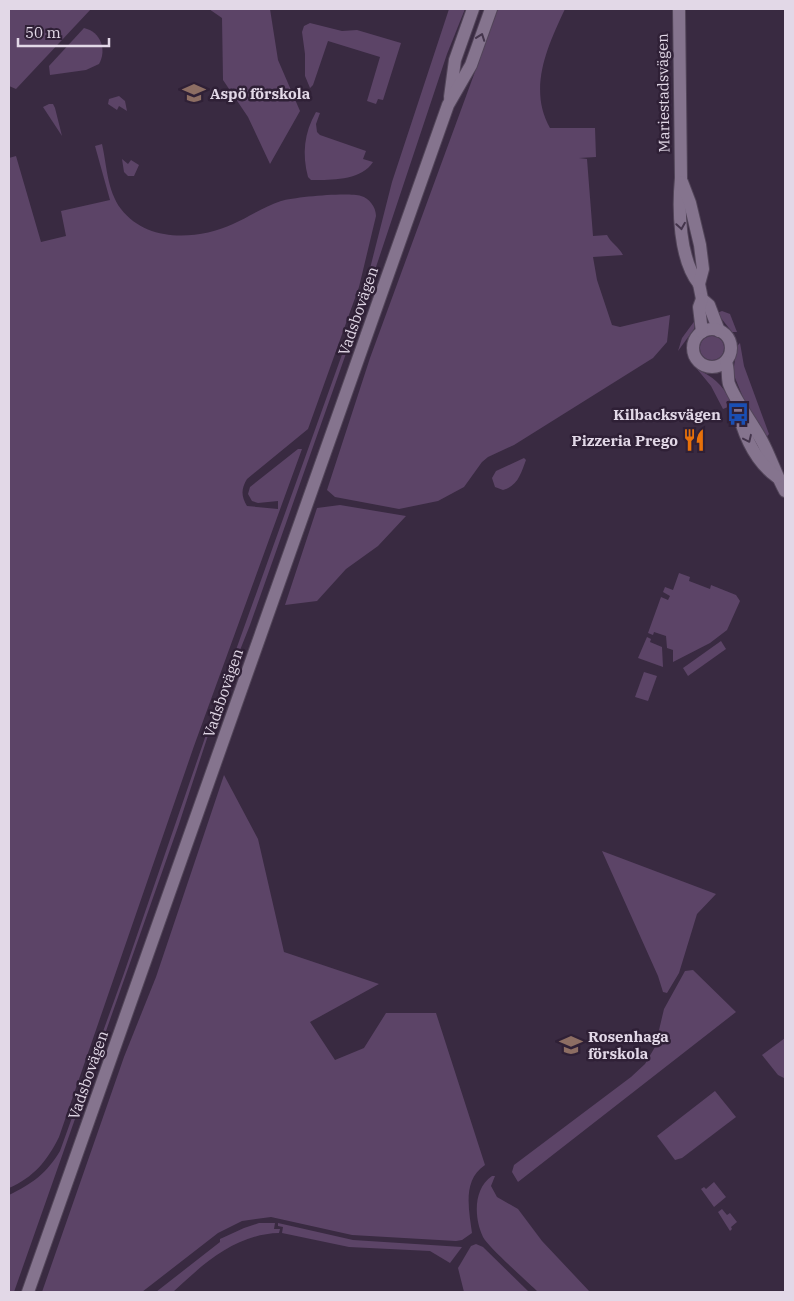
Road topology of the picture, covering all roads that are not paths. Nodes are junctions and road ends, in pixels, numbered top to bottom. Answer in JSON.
{"nodes":[{"id":1,"x":473,"y":9,"type":"edge"},
{"id":2,"x":491,"y":9,"type":"edge"},
{"id":3,"x":679,"y":9,"type":"edge"},
{"id":4,"x":448,"y":105,"type":"junction"},
{"id":5,"x":702,"y":299,"type":"junction"},
{"id":6,"x":719,"y":331,"type":"junction"},
{"id":7,"x":702,"y":332,"type":"junction"},
{"id":8,"x":726,"y":362,"type":"junction"},
{"id":9,"x":709,"y":368,"type":"junction"},
{"id":10,"x":731,"y":387,"type":"junction"},
{"id":11,"x":785,"y":491,"type":"edge"},
{"id":12,"x":28,"y":1292,"type":"edge"}],
"edges":[{"from":1,"to":4,"type":"main road","name":"Vadsbovägen"},
{"from":4,"to":2,"type":"main road","name":"Vadsbovägen","one_way":true},
{"from":3,"to":5,"type":"main road","name":"Mariestadsvägen"},
{"from":4,"to":12,"type":"main road","name":"Vadsbovägen"},
{"from":5,"to":6,"type":"main road","name":"Mariestadsvägen"},
{"from":5,"to":7,"type":"main road","name":"Mariestadsvägen"},
{"from":6,"to":7,"type":"main road"},
{"from":6,"to":8,"type":"main road"},
{"from":7,"to":9,"type":"main road"},
{"from":8,"to":9,"type":"main road"},
{"from":8,"to":10,"type":"main road"},
{"from":9,"to":10,"type":"main road"},
{"from":10,"to":11,"type":"main road"}]}
